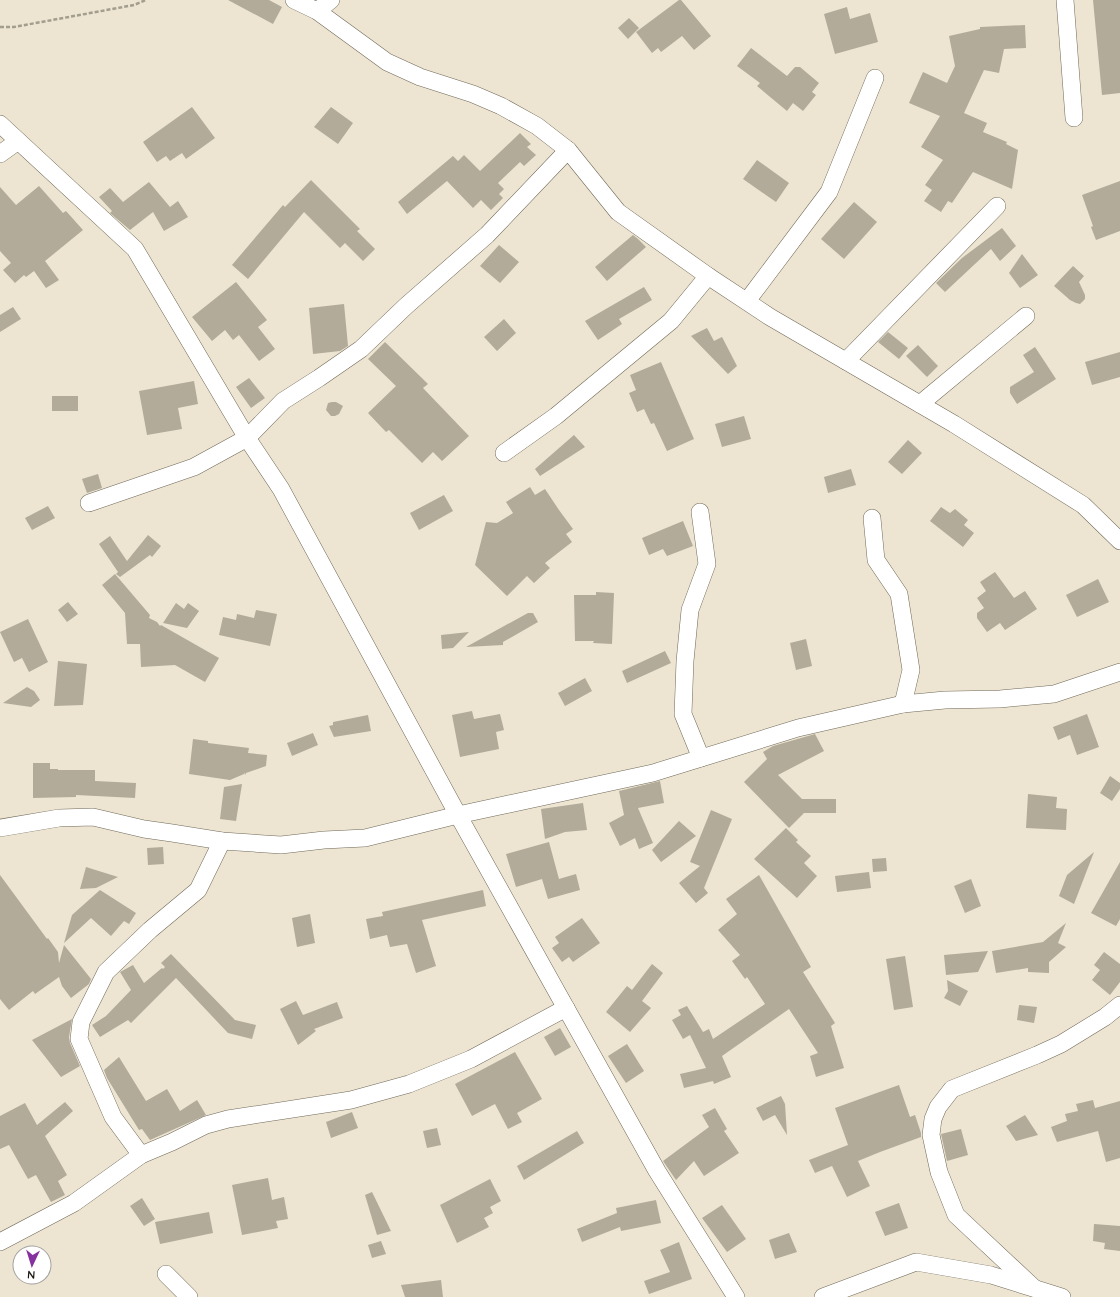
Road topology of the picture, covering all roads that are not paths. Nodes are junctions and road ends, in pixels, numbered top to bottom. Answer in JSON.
{"nodes":[{"id":1,"x":294,"y":0,"type":"edge"},
{"id":2,"x":331,"y":0,"type":"edge"},
{"id":3,"x":1065,"y":0,"type":"edge"},
{"id":4,"x":317,"y":11,"type":"junction"},
{"id":5,"x":875,"y":78,"type":"dead end"},
{"id":6,"x":1074,"y":118,"type":"dead end"},
{"id":7,"x":0,"y":124,"type":"edge"},
{"id":8,"x":18,"y":141,"type":"junction"},
{"id":9,"x":568,"y":150,"type":"junction"},
{"id":10,"x":0,"y":154,"type":"edge"},
{"id":11,"x":997,"y":206,"type":"dead end"},
{"id":12,"x":708,"y":276,"type":"junction"},
{"id":13,"x":747,"y":301,"type":"junction"},
{"id":14,"x":1026,"y":316,"type":"dead end"},
{"id":15,"x":846,"y":361,"type":"junction"},
{"id":16,"x":920,"y":404,"type":"junction"},
{"id":17,"x":247,"y":438,"type":"junction"},
{"id":18,"x":504,"y":453,"type":"dead end"},
{"id":19,"x":89,"y":503,"type":"dead end"},
{"id":20,"x":700,"y":512,"type":"dead end"},
{"id":21,"x":872,"y":518,"type":"dead end"},
{"id":22,"x":1120,"y":541,"type":"edge"},
{"id":23,"x":1120,"y":672,"type":"edge"},
{"id":24,"x":903,"y":704,"type":"junction"},
{"id":25,"x":701,"y":758,"type":"junction"},
{"id":26,"x":458,"y":815,"type":"junction"},
{"id":27,"x":0,"y":828,"type":"edge"},
{"id":28,"x":222,"y":841,"type":"junction"},
{"id":29,"x":1120,"y":1005,"type":"edge"},
{"id":30,"x":566,"y":1008,"type":"junction"},
{"id":31,"x":141,"y":1155,"type":"junction"},
{"id":32,"x":0,"y":1242,"type":"edge"},
{"id":33,"x":166,"y":1274,"type":"dead end"},
{"id":34,"x":1034,"y":1288,"type":"junction"},
{"id":35,"x":189,"y":1297,"type":"edge"},
{"id":36,"x":736,"y":1297,"type":"edge"},
{"id":37,"x":823,"y":1297,"type":"edge"},
{"id":38,"x":1062,"y":1297,"type":"edge"}],
"edges":[{"from":1,"to":4,"type":"street"},
{"from":2,"to":4,"type":"street"},
{"from":3,"to":6,"type":"street"},
{"from":4,"to":9,"type":"street"},
{"from":5,"to":13,"type":"street"},
{"from":7,"to":8,"type":"street"},
{"from":8,"to":10,"type":"street"},
{"from":8,"to":17,"type":"street"},
{"from":9,"to":12,"type":"street"},
{"from":9,"to":17,"type":"street"},
{"from":11,"to":15,"type":"street"},
{"from":12,"to":13,"type":"street"},
{"from":12,"to":18,"type":"street"},
{"from":13,"to":15,"type":"street"},
{"from":14,"to":16,"type":"street"},
{"from":15,"to":16,"type":"street"},
{"from":16,"to":22,"type":"street"},
{"from":17,"to":19,"type":"street"},
{"from":17,"to":26,"type":"street"},
{"from":20,"to":25,"type":"street"},
{"from":21,"to":24,"type":"street"},
{"from":23,"to":24,"type":"street"},
{"from":24,"to":25,"type":"street"},
{"from":25,"to":26,"type":"street"},
{"from":26,"to":28,"type":"street"},
{"from":26,"to":30,"type":"street"},
{"from":27,"to":28,"type":"street"},
{"from":28,"to":31,"type":"street"},
{"from":29,"to":34,"type":"street"},
{"from":30,"to":31,"type":"street"},
{"from":30,"to":36,"type":"street"},
{"from":31,"to":32,"type":"street"},
{"from":33,"to":35,"type":"street"},
{"from":34,"to":37,"type":"street"},
{"from":34,"to":38,"type":"street"}]}
